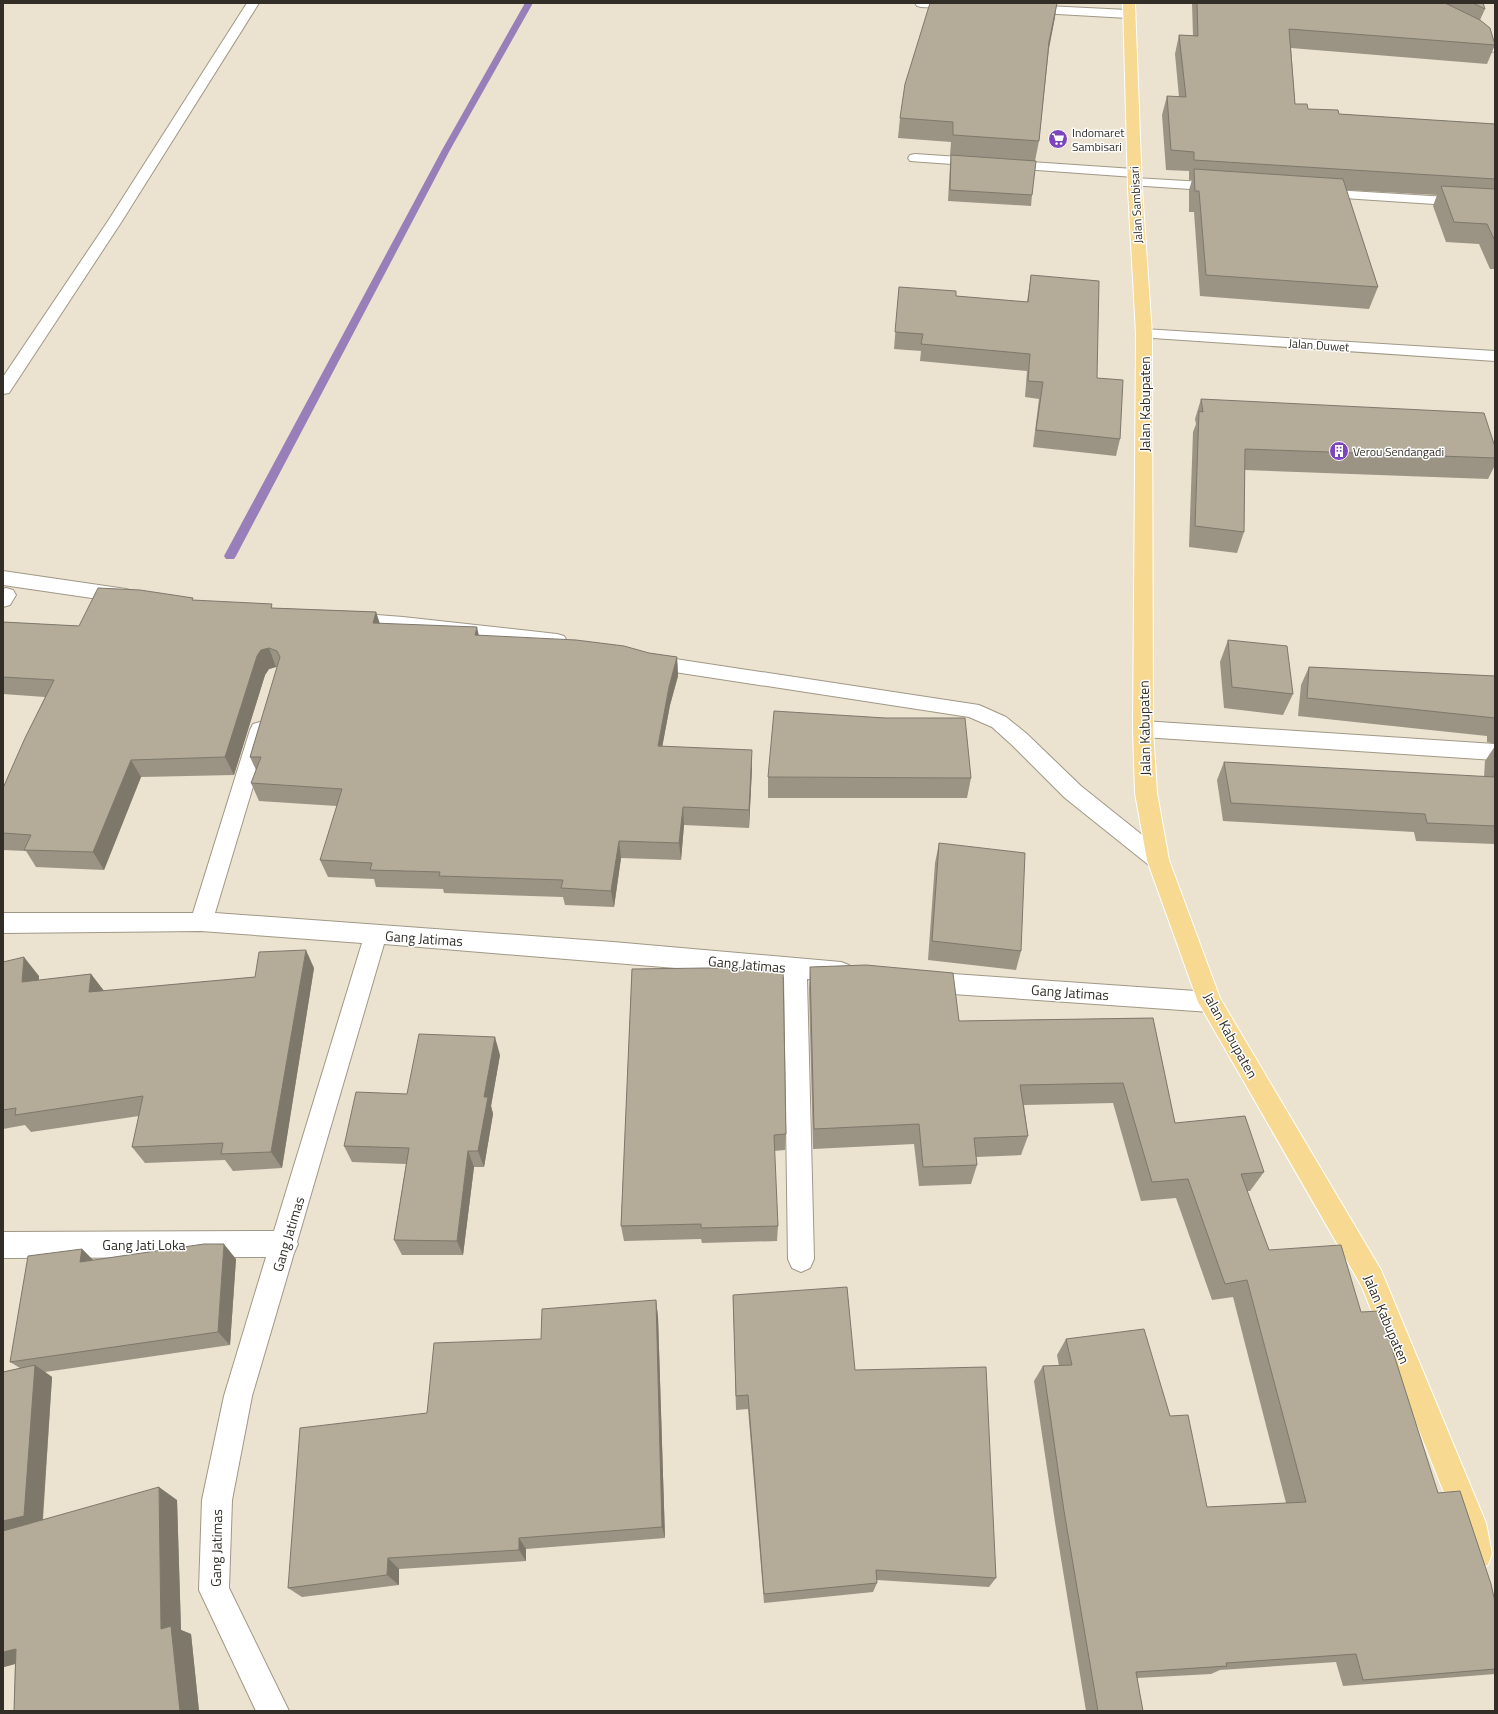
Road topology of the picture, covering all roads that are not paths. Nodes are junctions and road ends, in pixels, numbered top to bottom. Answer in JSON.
{"nodes":[{"id":1,"x":253,"y":3,"type":"edge"},
{"id":2,"x":921,"y":3,"type":"edge"},
{"id":3,"x":1082,"y":3,"type":"edge"},
{"id":4,"x":1417,"y":3,"type":"edge"},
{"id":5,"x":968,"y":6,"type":"edge"},
{"id":6,"x":1128,"y":7,"type":"edge"},
{"id":7,"x":1016,"y":9,"type":"edge"},
{"id":8,"x":1495,"y":33,"type":"edge"},
{"id":9,"x":1477,"y":34,"type":"junction"},
{"id":10,"x":1495,"y":48,"type":"edge"},
{"id":11,"x":915,"y":158,"type":"dead end"},
{"id":12,"x":1135,"y":177,"type":"junction"},
{"id":13,"x":1237,"y":188,"type":"edge"},
{"id":14,"x":1307,"y":192,"type":"edge"},
{"id":15,"x":1495,"y":204,"type":"edge"},
{"id":16,"x":1144,"y":334,"type":"junction"},
{"id":17,"x":1495,"y":356,"type":"edge"},
{"id":18,"x":3,"y":389,"type":"edge"},
{"id":19,"x":4,"y":591,"type":"edge"},
{"id":20,"x":147,"y":600,"type":"edge"},
{"id":21,"x":334,"y":619,"type":"edge"},
{"id":22,"x":576,"y":644,"type":"edge"},
{"id":23,"x":628,"y":656,"type":"edge"},
{"id":24,"x":265,"y":712,"type":"edge"},
{"id":25,"x":1143,"y":729,"type":"junction"},
{"id":26,"x":1495,"y":752,"type":"edge"},
{"id":27,"x":1158,"y":860,"type":"junction"},
{"id":28,"x":201,"y":922,"type":"junction"},
{"id":29,"x":3,"y":923,"type":"edge"},
{"id":30,"x":376,"y":934,"type":"junction"},
{"id":31,"x":795,"y":968,"type":"junction"},
{"id":32,"x":861,"y":975,"type":"edge"},
{"id":33,"x":899,"y":979,"type":"edge"},
{"id":34,"x":1210,"y":1002,"type":"junction"},
{"id":35,"x":285,"y":1244,"type":"junction"},
{"id":36,"x":3,"y":1245,"type":"edge"},
{"id":37,"x":801,"y":1259,"type":"dead end"},
{"id":38,"x":1482,"y":1575,"type":"edge"},
{"id":39,"x":273,"y":1711,"type":"edge"}],
"edges":[{"from":1,"to":18,"type":"street"},
{"from":2,"to":5,"type":"street"},
{"from":3,"to":6,"type":"street"},
{"from":4,"to":9,"type":"street"},
{"from":6,"to":7,"type":"street"},
{"from":6,"to":12,"type":"main road","name":"Jalan Sambisari"},
{"from":8,"to":9,"type":"street"},
{"from":9,"to":10,"type":"street"},
{"from":11,"to":12,"type":"street"},
{"from":12,"to":13,"type":"street"},
{"from":12,"to":16,"type":"main road","name":"Jalan Sambisari"},
{"from":14,"to":15,"type":"street"},
{"from":16,"to":17,"type":"street","name":"Jalan Duwet"},
{"from":16,"to":25,"type":"main road","name":"Jalan Kabupaten"},
{"from":19,"to":20,"type":"street"},
{"from":21,"to":22,"type":"street"},
{"from":23,"to":27,"type":"street"},
{"from":24,"to":28,"type":"street"},
{"from":25,"to":26,"type":"street"},
{"from":25,"to":27,"type":"main road","name":"Jalan Kabupaten"},
{"from":27,"to":34,"type":"main road","name":"Jalan Kabupaten"},
{"from":28,"to":29,"type":"street"},
{"from":28,"to":30,"type":"street"},
{"from":30,"to":31,"type":"street","name":"Gang Jatimas"},
{"from":30,"to":35,"type":"street","name":"Gang Jatimas"},
{"from":31,"to":32,"type":"street","name":"Gang Jatimas"},
{"from":31,"to":37,"type":"street"},
{"from":33,"to":34,"type":"street","name":"Gang Jatimas"},
{"from":34,"to":38,"type":"main road","name":"Jalan Kabupaten"},
{"from":35,"to":36,"type":"street","name":"Gang Jati Loka"},
{"from":35,"to":39,"type":"street","name":"Gang Jatimas"}]}
